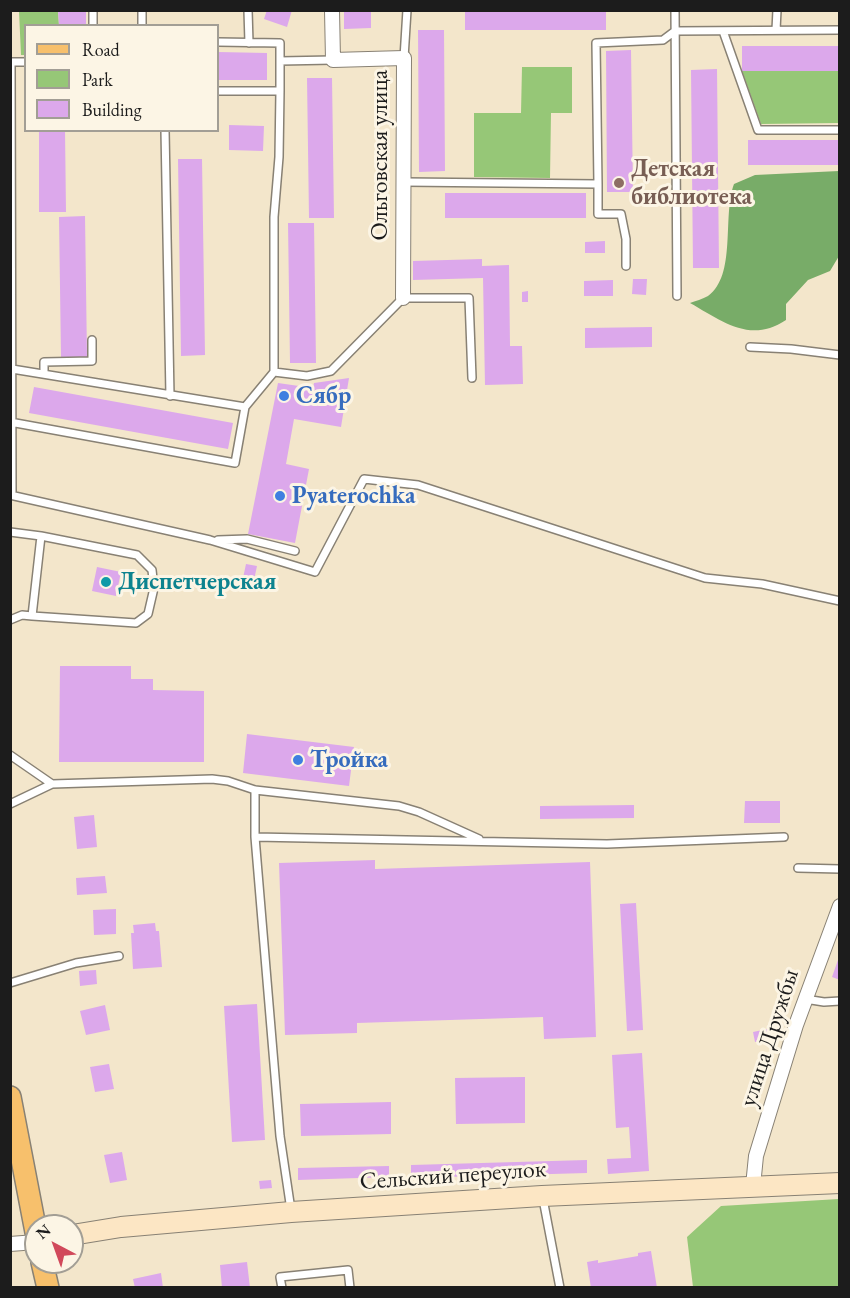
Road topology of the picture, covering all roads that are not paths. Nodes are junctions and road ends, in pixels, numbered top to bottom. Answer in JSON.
{"nodes":[{"id":1,"x":248,"y":10,"type":"edge"},
{"id":2,"x":332,"y":10,"type":"edge"},
{"id":3,"x":407,"y":10,"type":"edge"},
{"id":4,"x":675,"y":10,"type":"edge"},
{"id":5,"x":777,"y":10,"type":"edge"},
{"id":6,"x":776,"y":30,"type":"junction"},
{"id":7,"x":840,"y":30,"type":"edge"},
{"id":8,"x":675,"y":31,"type":"junction"},
{"id":9,"x":723,"y":31,"type":"junction"},
{"id":10,"x":219,"y":42,"type":"edge"},
{"id":11,"x":249,"y":43,"type":"junction"},
{"id":12,"x":404,"y":58,"type":"junction"},
{"id":13,"x":333,"y":60,"type":"junction"},
{"id":14,"x":280,"y":61,"type":"junction"},
{"id":15,"x":24,"y":62,"type":"edge"},
{"id":16,"x":219,"y":91,"type":"edge"},
{"id":17,"x":280,"y":91,"type":"junction"},
{"id":18,"x":840,"y":130,"type":"edge"},
{"id":19,"x":165,"y":132,"type":"edge"},
{"id":20,"x":405,"y":182,"type":"junction"},
{"id":21,"x":598,"y":184,"type":"junction"},
{"id":22,"x":626,"y":266,"type":"dead end"},
{"id":23,"x":677,"y":296,"type":"dead end"},
{"id":24,"x":403,"y":297,"type":"junction"},
{"id":25,"x":92,"y":340,"type":"dead end"},
{"id":26,"x":750,"y":347,"type":"dead end"},
{"id":27,"x":840,"y":355,"type":"edge"},
{"id":28,"x":12,"y":369,"type":"edge"},
{"id":29,"x":274,"y":372,"type":"junction"},
{"id":30,"x":44,"y":374,"type":"junction"},
{"id":31,"x":472,"y":378,"type":"dead end"},
{"id":32,"x":170,"y":396,"type":"junction"},
{"id":33,"x":245,"y":407,"type":"junction"},
{"id":34,"x":11,"y":422,"type":"edge"},
{"id":35,"x":11,"y":495,"type":"edge"},
{"id":36,"x":10,"y":532,"type":"edge"},
{"id":37,"x":41,"y":536,"type":"junction"},
{"id":38,"x":210,"y":540,"type":"junction"},
{"id":39,"x":295,"y":551,"type":"dead end"},
{"id":40,"x":840,"y":601,"type":"edge"},
{"id":41,"x":32,"y":616,"type":"junction"},
{"id":42,"x":10,"y":620,"type":"edge"},
{"id":43,"x":10,"y":755,"type":"edge"},
{"id":44,"x":52,"y":784,"type":"junction"},
{"id":45,"x":255,"y":790,"type":"junction"},
{"id":46,"x":10,"y":804,"type":"edge"},
{"id":47,"x":255,"y":837,"type":"junction"},
{"id":48,"x":784,"y":837,"type":"dead end"},
{"id":49,"x":483,"y":841,"type":"junction"},
{"id":50,"x":798,"y":868,"type":"dead end"},
{"id":51,"x":840,"y":869,"type":"edge"},
{"id":52,"x":840,"y":906,"type":"edge"},
{"id":53,"x":118,"y":956,"type":"dead end"},
{"id":54,"x":10,"y":983,"type":"edge"},
{"id":55,"x":805,"y":999,"type":"junction"},
{"id":56,"x":840,"y":1001,"type":"edge"},
{"id":57,"x":10,"y":1097,"type":"edge"},
{"id":58,"x":840,"y":1183,"type":"edge"},
{"id":59,"x":753,"y":1186,"type":"junction"},
{"id":60,"x":542,"y":1196,"type":"junction"},
{"id":61,"x":291,"y":1212,"type":"junction"},
{"id":62,"x":33,"y":1214,"type":"edge"},
{"id":63,"x":84,"y":1233,"type":"edge"},
{"id":64,"x":282,"y":1287,"type":"edge"},
{"id":65,"x":350,"y":1287,"type":"edge"},
{"id":66,"x":560,"y":1287,"type":"edge"}],
"edges":[{"from":1,"to":11,"type":"lane"},
{"from":2,"to":13,"type":"street","name":"Ольговская улица"},
{"from":3,"to":12,"type":"lane"},
{"from":4,"to":8,"type":"lane"},
{"from":5,"to":6,"type":"lane"},
{"from":6,"to":7,"type":"lane"},
{"from":6,"to":9,"type":"lane"},
{"from":8,"to":9,"type":"lane"},
{"from":8,"to":21,"type":"lane"},
{"from":8,"to":23,"type":"lane"},
{"from":9,"to":18,"type":"lane"},
{"from":10,"to":11,"type":"lane"},
{"from":11,"to":14,"type":"lane"},
{"from":12,"to":13,"type":"street","name":"Ольговская улица"},
{"from":12,"to":20,"type":"street","name":"Ольговская улица"},
{"from":13,"to":14,"type":"lane"},
{"from":14,"to":17,"type":"lane"},
{"from":15,"to":28,"type":"lane"},
{"from":16,"to":17,"type":"lane"},
{"from":17,"to":29,"type":"lane"},
{"from":19,"to":32,"type":"lane"},
{"from":20,"to":21,"type":"lane"},
{"from":20,"to":24,"type":"street","name":"Ольговская улица"},
{"from":21,"to":22,"type":"lane"},
{"from":24,"to":29,"type":"lane"},
{"from":24,"to":31,"type":"lane"},
{"from":25,"to":30,"type":"lane"},
{"from":26,"to":27,"type":"lane"},
{"from":28,"to":30,"type":"lane"},
{"from":28,"to":34,"type":"lane"},
{"from":29,"to":33,"type":"lane"},
{"from":30,"to":32,"type":"lane"},
{"from":32,"to":33,"type":"lane"},
{"from":33,"to":34,"type":"lane"},
{"from":34,"to":35,"type":"lane"},
{"from":35,"to":38,"type":"lane"},
{"from":36,"to":37,"type":"lane"},
{"from":37,"to":41,"type":"lane"},
{"from":37,"to":41,"type":"lane"},
{"from":38,"to":39,"type":"lane"},
{"from":38,"to":40,"type":"lane"},
{"from":41,"to":42,"type":"lane"},
{"from":43,"to":44,"type":"lane"},
{"from":44,"to":45,"type":"lane"},
{"from":44,"to":46,"type":"lane"},
{"from":45,"to":47,"type":"lane"},
{"from":45,"to":49,"type":"lane"},
{"from":47,"to":49,"type":"lane"},
{"from":47,"to":61,"type":"lane"},
{"from":48,"to":49,"type":"lane"},
{"from":50,"to":51,"type":"lane"},
{"from":52,"to":55,"type":"street","name":"улица Дружбы"},
{"from":53,"to":54,"type":"lane"},
{"from":55,"to":56,"type":"lane"},
{"from":55,"to":59,"type":"street","name":"улица Дружбы"},
{"from":57,"to":62,"type":"main road"},
{"from":58,"to":59,"type":"street","name":"Сельский переулок"},
{"from":59,"to":60,"type":"street","name":"Сельский переулок"},
{"from":60,"to":61,"type":"street","name":"Сельский переулок"},
{"from":60,"to":66,"type":"lane"},
{"from":61,"to":63,"type":"street","name":"Сельский переулок"},
{"from":64,"to":65,"type":"lane"}]}
